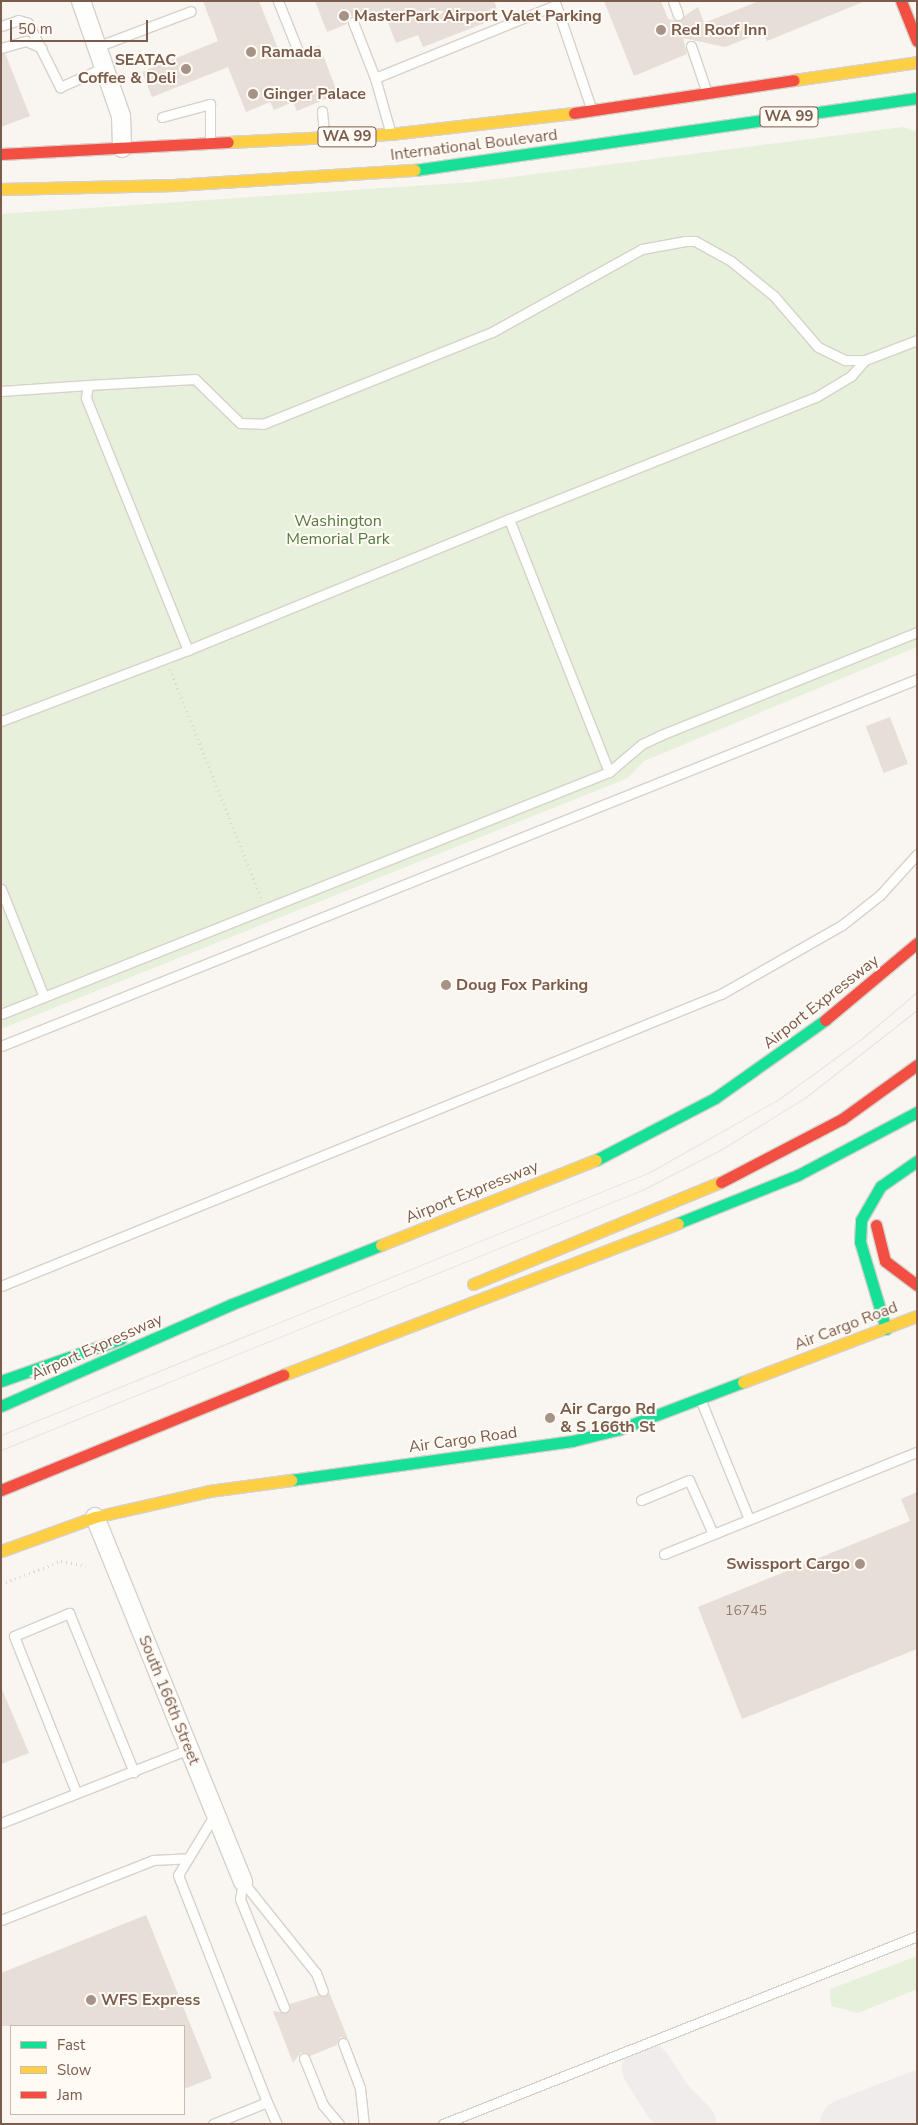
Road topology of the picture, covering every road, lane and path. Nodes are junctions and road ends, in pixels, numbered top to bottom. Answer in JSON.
{"nodes":[{"id":1,"x":81,"y":1,"type":"edge"},
{"id":2,"x":278,"y":1,"type":"edge"},
{"id":3,"x":673,"y":1,"type":"edge"},
{"id":4,"x":901,"y":1,"type":"edge"},
{"id":5,"x":555,"y":3,"type":"edge"},
{"id":6,"x":191,"y":11,"type":"dead end"},
{"id":7,"x":678,"y":15,"type":"dead end"},
{"id":8,"x":353,"y":22,"type":"dead end"},
{"id":9,"x":1,"y":26,"type":"edge"},
{"id":10,"x":917,"y":41,"type":"edge"},
{"id":11,"x":99,"y":46,"type":"junction"},
{"id":12,"x":691,"y":46,"type":"dead end"},
{"id":13,"x":1,"y":48,"type":"edge"},
{"id":14,"x":298,"y":51,"type":"dead end"},
{"id":15,"x":46,"y":52,"type":"junction"},
{"id":16,"x":917,"y":62,"type":"edge"},
{"id":17,"x":106,"y":66,"type":"junction"},
{"id":18,"x":375,"y":78,"type":"junction"},
{"id":19,"x":708,"y":95,"type":"junction"},
{"id":20,"x":917,"y":98,"type":"edge"},
{"id":21,"x":322,"y":111,"type":"dead end"},
{"id":22,"x":593,"y":113,"type":"junction"},
{"id":23,"x":162,"y":117,"type":"dead end"},
{"id":24,"x":390,"y":134,"type":"junction"},
{"id":25,"x":324,"y":138,"type":"junction"},
{"id":26,"x":210,"y":143,"type":"junction"},
{"id":27,"x":122,"y":148,"type":"junction"},
{"id":28,"x":1,"y":154,"type":"edge"},
{"id":29,"x":110,"y":163,"type":"dead end"},
{"id":30,"x":85,"y":174,"type":"dead end"},
{"id":31,"x":44,"y":188,"type":"junction"},
{"id":32,"x":1,"y":189,"type":"edge"},
{"id":33,"x":917,"y":340,"type":"edge"},
{"id":34,"x":865,"y":360,"type":"junction"},
{"id":35,"x":88,"y":385,"type":"junction"},
{"id":36,"x":1,"y":391,"type":"edge"},
{"id":37,"x":509,"y":520,"type":"junction"},
{"id":38,"x":917,"y":632,"type":"edge"},
{"id":39,"x":188,"y":650,"type":"junction"},
{"id":40,"x":166,"y":659,"type":"junction"},
{"id":41,"x":917,"y":679,"type":"edge"},
{"id":42,"x":1,"y":721,"type":"edge"},
{"id":43,"x":609,"y":772,"type":"junction"},
{"id":44,"x":917,"y":854,"type":"edge"},
{"id":45,"x":1,"y":889,"type":"edge"},
{"id":46,"x":266,"y":910,"type":"junction"},
{"id":47,"x":917,"y":943,"type":"edge"},
{"id":48,"x":44,"y":997,"type":"junction"},
{"id":49,"x":1,"y":1014,"type":"edge"},
{"id":50,"x":1,"y":1046,"type":"edge"},
{"id":51,"x":917,"y":1065,"type":"edge"},
{"id":52,"x":917,"y":1112,"type":"edge"},
{"id":53,"x":917,"y":1160,"type":"edge"},
{"id":54,"x":917,"y":1171,"type":"edge"},
{"id":55,"x":917,"y":1285,"type":"edge"},
{"id":56,"x":1,"y":1286,"type":"edge"},
{"id":57,"x":456,"y":1291,"type":"dead end"},
{"id":58,"x":439,"y":1300,"type":"dead end"},
{"id":59,"x":232,"y":1304,"type":"junction"},
{"id":60,"x":917,"y":1316,"type":"edge"},
{"id":61,"x":886,"y":1329,"type":"junction"},
{"id":62,"x":371,"y":1340,"type":"junction"},
{"id":63,"x":1,"y":1381,"type":"edge"},
{"id":64,"x":700,"y":1398,"type":"junction"},
{"id":65,"x":1,"y":1406,"type":"edge"},
{"id":66,"x":917,"y":1452,"type":"edge"},
{"id":67,"x":1,"y":1491,"type":"edge"},
{"id":68,"x":641,"y":1500,"type":"dead end"},
{"id":69,"x":95,"y":1517,"type":"junction"},
{"id":70,"x":749,"y":1519,"type":"junction"},
{"id":71,"x":713,"y":1534,"type":"junction"},
{"id":72,"x":1,"y":1551,"type":"edge"},
{"id":73,"x":664,"y":1554,"type":"dead end"},
{"id":74,"x":86,"y":1566,"type":"dead end"},
{"id":75,"x":1,"y":1584,"type":"edge"},
{"id":76,"x":189,"y":1749,"type":"junction"},
{"id":77,"x":134,"y":1772,"type":"junction"},
{"id":78,"x":76,"y":1792,"type":"junction"},
{"id":79,"x":215,"y":1814,"type":"junction"},
{"id":80,"x":1,"y":1823,"type":"edge"},
{"id":81,"x":188,"y":1858,"type":"junction"},
{"id":82,"x":243,"y":1882,"type":"junction"},
{"id":83,"x":1,"y":1920,"type":"edge"},
{"id":84,"x":917,"y":1936,"type":"edge"},
{"id":85,"x":323,"y":1991,"type":"dead end"},
{"id":86,"x":284,"y":2007,"type":"dead end"},
{"id":87,"x":343,"y":2043,"type":"dead end"},
{"id":88,"x":304,"y":2058,"type":"dead end"},
{"id":89,"x":268,"y":2102,"type":"junction"},
{"id":90,"x":213,"y":2124,"type":"edge"},
{"id":91,"x":277,"y":2124,"type":"edge"},
{"id":92,"x":339,"y":2124,"type":"edge"},
{"id":93,"x":364,"y":2124,"type":"edge"},
{"id":94,"x":443,"y":2124,"type":"edge"}],
"edges":[{"from":1,"to":11,"type":"street"},
{"from":2,"to":14,"type":"lane"},
{"from":3,"to":7,"type":"lane"},
{"from":4,"to":10,"type":"main road"},
{"from":5,"to":18,"type":"lane"},
{"from":5,"to":22,"type":"lane"},
{"from":6,"to":11,"type":"lane"},
{"from":8,"to":18,"type":"lane"},
{"from":9,"to":15,"type":"lane"},
{"from":11,"to":17,"type":"street"},
{"from":12,"to":19,"type":"lane"},
{"from":13,"to":15,"type":"lane"},
{"from":15,"to":17,"type":"lane"},
{"from":16,"to":19,"type":"main road","name":"International Boulevard","number":"WA 99"},
{"from":17,"to":27,"type":"street"},
{"from":18,"to":24,"type":"lane"},
{"from":19,"to":22,"type":"main road","name":"International Boulevard","number":"WA 99"},
{"from":20,"to":31,"type":"main road","name":"International Boulevard","number":"WA 99"},
{"from":21,"to":25,"type":"lane"},
{"from":22,"to":24,"type":"main road","name":"International Boulevard","number":"WA 99"},
{"from":23,"to":26,"type":"lane"},
{"from":24,"to":25,"type":"main road","name":"International Boulevard","number":"WA 99"},
{"from":25,"to":26,"type":"main road","name":"International Boulevard","number":"WA 99"},
{"from":26,"to":27,"type":"main road","name":"International Boulevard","number":"WA 99"},
{"from":27,"to":28,"type":"main road","name":"International Boulevard","number":"WA 99"},
{"from":27,"to":29,"type":"main road"},
{"from":30,"to":31,"type":"main road"},
{"from":31,"to":32,"type":"main road","name":"International Boulevard","number":"WA 99"},
{"from":33,"to":34,"type":"lane"},
{"from":34,"to":35,"type":"lane"},
{"from":34,"to":37,"type":"lane"},
{"from":35,"to":36,"type":"lane"},
{"from":35,"to":39,"type":"lane"},
{"from":37,"to":39,"type":"lane"},
{"from":37,"to":43,"type":"lane"},
{"from":38,"to":43,"type":"lane"},
{"from":39,"to":40,"type":"lane"},
{"from":40,"to":42,"type":"lane"},
{"from":40,"to":46,"type":"path"},
{"from":41,"to":50,"type":"lane"},
{"from":43,"to":46,"type":"lane"},
{"from":44,"to":56,"type":"lane"},
{"from":45,"to":48,"type":"lane"},
{"from":46,"to":48,"type":"lane"},
{"from":47,"to":59,"type":"main road","name":"Airport Expressway"},
{"from":48,"to":49,"type":"lane"},
{"from":51,"to":57,"type":"main road"},
{"from":52,"to":62,"type":"main road"},
{"from":53,"to":61,"type":"main road"},
{"from":54,"to":55,"type":"main road"},
{"from":58,"to":62,"type":"main road"},
{"from":59,"to":63,"type":"main road"},
{"from":59,"to":65,"type":"main road","name":"Airport Expressway"},
{"from":60,"to":61,"type":"main road","name":"Air Cargo Road"},
{"from":61,"to":64,"type":"main road","name":"Air Cargo Road"},
{"from":62,"to":67,"type":"main road"},
{"from":64,"to":69,"type":"main road","name":"Air Cargo Road"},
{"from":64,"to":70,"type":"lane"},
{"from":66,"to":70,"type":"lane"},
{"from":68,"to":71,"type":"lane"},
{"from":69,"to":72,"type":"main road","name":"Air Cargo Road"},
{"from":69,"to":76,"type":"street","name":"South 166th Street"},
{"from":70,"to":71,"type":"lane"},
{"from":71,"to":73,"type":"lane"},
{"from":74,"to":75,"type":"path"},
{"from":76,"to":77,"type":"lane"},
{"from":76,"to":79,"type":"street","name":"South 166th Street"},
{"from":77,"to":78,"type":"lane"},
{"from":77,"to":78,"type":"lane"},
{"from":78,"to":80,"type":"lane"},
{"from":79,"to":81,"type":"lane"},
{"from":79,"to":82,"type":"street","name":"South 166th Street"},
{"from":81,"to":83,"type":"lane"},
{"from":81,"to":89,"type":"lane"},
{"from":82,"to":85,"type":"lane"},
{"from":82,"to":86,"type":"lane"},
{"from":84,"to":94,"type":"lane"},
{"from":87,"to":93,"type":"lane"},
{"from":88,"to":92,"type":"lane"},
{"from":89,"to":90,"type":"lane"},
{"from":89,"to":91,"type":"lane"}]}
